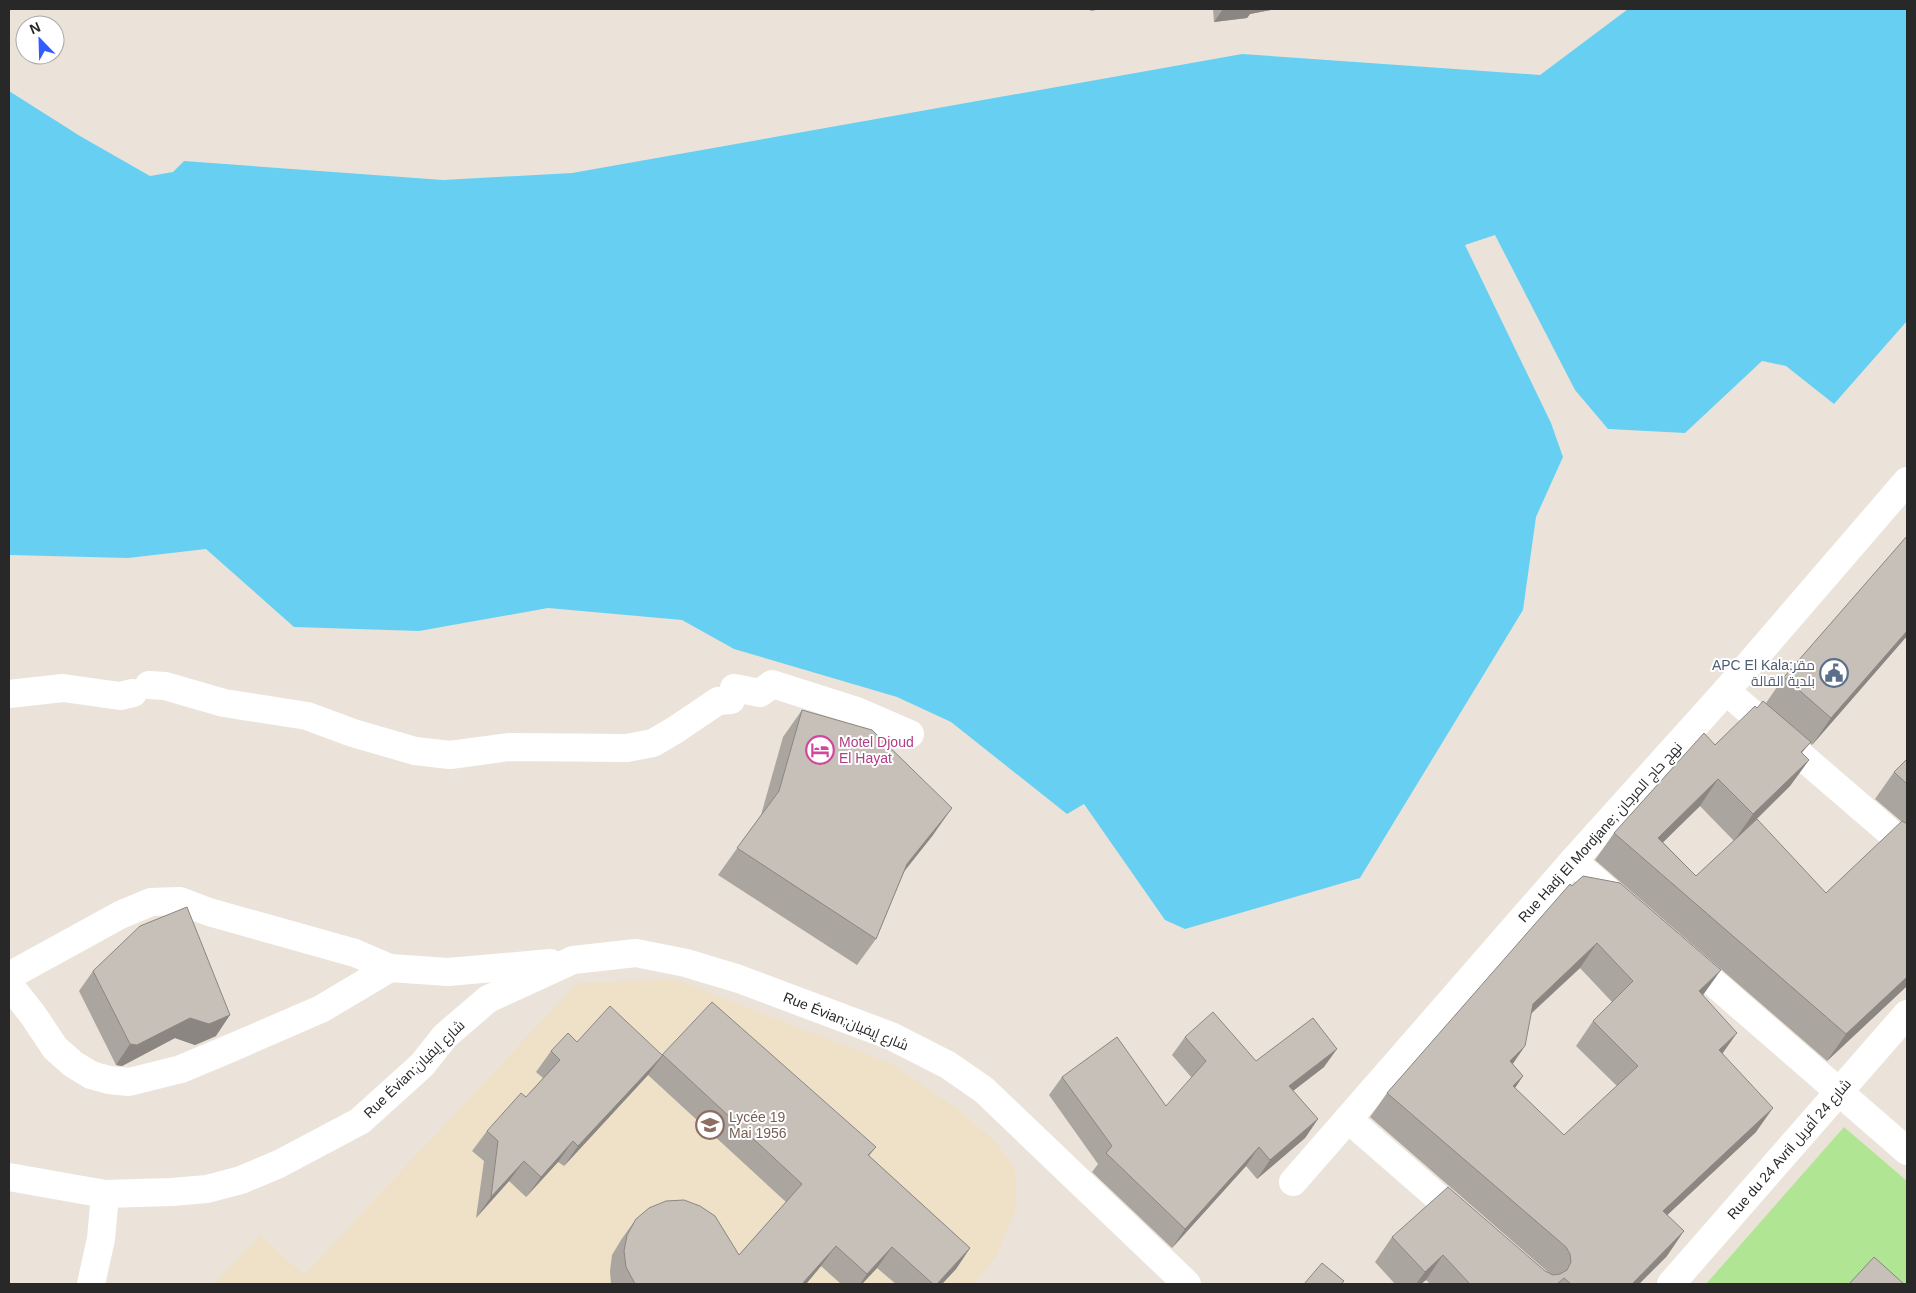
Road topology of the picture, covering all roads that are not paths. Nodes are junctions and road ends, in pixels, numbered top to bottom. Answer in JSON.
{"nodes":[{"id":1,"x":1905,"y":489,"type":"edge"},
{"id":2,"x":1726,"y":691,"type":"junction"},
{"id":3,"x":9,"y":694,"type":"edge"},
{"id":4,"x":910,"y":734,"type":"dead end"},
{"id":5,"x":1907,"y":847,"type":"edge"},
{"id":6,"x":1573,"y":861,"type":"junction"},
{"id":7,"x":1640,"y":918,"type":"edge"},
{"id":8,"x":1669,"y":944,"type":"edge"},
{"id":9,"x":573,"y":960,"type":"junction"},
{"id":10,"x":390,"y":968,"type":"junction"},
{"id":11,"x":9,"y":976,"type":"edge"},
{"id":12,"x":9,"y":988,"type":"edge"},
{"id":13,"x":1907,"y":1014,"type":"edge"},
{"id":14,"x":1839,"y":1090,"type":"junction"},
{"id":15,"x":1348,"y":1119,"type":"junction"},
{"id":16,"x":1907,"y":1151,"type":"edge"},
{"id":17,"x":9,"y":1178,"type":"edge"},
{"id":18,"x":1292,"y":1182,"type":"dead end"},
{"id":19,"x":105,"y":1194,"type":"junction"},
{"id":20,"x":1487,"y":1240,"type":"edge"},
{"id":21,"x":91,"y":1284,"type":"edge"},
{"id":22,"x":1187,"y":1284,"type":"edge"},
{"id":23,"x":1671,"y":1284,"type":"edge"}],
"edges":[{"from":1,"to":2,"type":"street","name":"Rue Hadj El Mordjane; نهج حاج المرجان"},
{"from":2,"to":5,"type":"street"},
{"from":2,"to":6,"type":"street","name":"Rue Hadj El Mordjane; نهج حاج المرجان"},
{"from":3,"to":4,"type":"street"},
{"from":6,"to":7,"type":"street"},
{"from":6,"to":15,"type":"street","name":"Rue Hadj El Mordjane; نهج حاج المرجان"},
{"from":8,"to":14,"type":"street"},
{"from":9,"to":10,"type":"street","name":"Rue Évian;شارع إيفيان"},
{"from":9,"to":19,"type":"street","name":"Rue Évian;شارع إيفيان"},
{"from":9,"to":22,"type":"street","name":"Rue Évian;شارع إيفيان"},
{"from":10,"to":11,"type":"street","name":"Rue Évian;شارع إيفيان"},
{"from":10,"to":12,"type":"street"},
{"from":13,"to":14,"type":"street","name":"Rue du 24 Avril شارع 24 أفريل"},
{"from":14,"to":16,"type":"street"},
{"from":14,"to":23,"type":"street","name":"Rue du 24 Avril شارع 24 أفريل"},
{"from":15,"to":18,"type":"street","name":"Rue Hadj El Mordjane; نهج حاج المرجان"},
{"from":15,"to":20,"type":"street"},
{"from":17,"to":19,"type":"street","name":"Rue Évian;شارع إيفيان"},
{"from":19,"to":21,"type":"street"}]}
